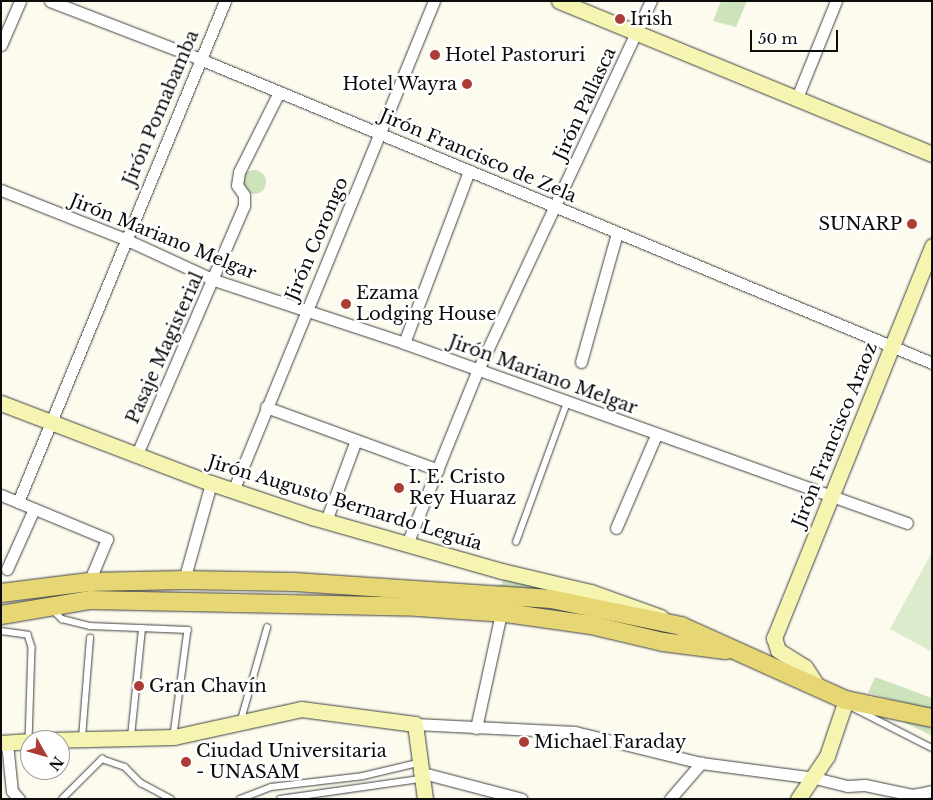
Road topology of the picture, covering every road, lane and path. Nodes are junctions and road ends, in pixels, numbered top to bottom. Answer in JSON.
{"nodes":[{"id":1,"x":20,"y":1,"type":"edge"},
{"id":2,"x":50,"y":1,"type":"edge"},
{"id":3,"x":225,"y":1,"type":"edge"},
{"id":4,"x":434,"y":1,"type":"edge"},
{"id":5,"x":560,"y":1,"type":"edge"},
{"id":6,"x":650,"y":1,"type":"edge"},
{"id":7,"x":836,"y":1,"type":"edge"},
{"id":8,"x":636,"y":35,"type":"junction"},
{"id":9,"x":1,"y":45,"type":"edge"},
{"id":10,"x":200,"y":59,"type":"junction"},
{"id":11,"x":279,"y":92,"type":"junction"},
{"id":12,"x":796,"y":100,"type":"junction"},
{"id":13,"x":381,"y":134,"type":"junction"},
{"id":14,"x":932,"y":154,"type":"edge"},
{"id":15,"x":469,"y":171,"type":"junction"},
{"id":16,"x":1,"y":190,"type":"edge"},
{"id":17,"x":556,"y":208,"type":"junction"},
{"id":18,"x":617,"y":233,"type":"junction"},
{"id":19,"x":125,"y":239,"type":"junction"},
{"id":20,"x":932,"y":246,"type":"edge"},
{"id":21,"x":214,"y":280,"type":"junction"},
{"id":22,"x":305,"y":311,"type":"junction"},
{"id":23,"x":404,"y":343,"type":"junction"},
{"id":24,"x":890,"y":347,"type":"junction"},
{"id":25,"x":581,"y":362,"type":"dead end"},
{"id":26,"x":932,"y":363,"type":"edge"},
{"id":27,"x":477,"y":372,"type":"junction"},
{"id":28,"x":1,"y":402,"type":"edge"},
{"id":29,"x":567,"y":403,"type":"junction"},
{"id":30,"x":266,"y":407,"type":"junction"},
{"id":31,"x":48,"y":422,"type":"junction"},
{"id":32,"x":656,"y":435,"type":"junction"},
{"id":33,"x":356,"y":440,"type":"junction"},
{"id":34,"x":137,"y":454,"type":"junction"},
{"id":35,"x":438,"y":470,"type":"junction"},
{"id":36,"x":211,"y":483,"type":"junction"},
{"id":37,"x":233,"y":491,"type":"junction"},
{"id":38,"x":830,"y":494,"type":"junction"},
{"id":39,"x":1,"y":495,"type":"edge"},
{"id":40,"x":18,"y":502,"type":"junction"},
{"id":41,"x":34,"y":508,"type":"junction"},
{"id":42,"x":326,"y":521,"type":"junction"},
{"id":43,"x":907,"y":523,"type":"dead end"},
{"id":44,"x":616,"y":528,"type":"dead end"},
{"id":45,"x":516,"y":542,"type":"dead end"},
{"id":46,"x":407,"y":544,"type":"junction"},
{"id":47,"x":7,"y":569,"type":"dead end"},
{"id":48,"x":184,"y":580,"type":"junction"},
{"id":49,"x":89,"y":582,"type":"junction"},
{"id":50,"x":1,"y":593,"type":"edge"},
{"id":51,"x":500,"y":604,"type":"junction"},
{"id":52,"x":49,"y":607,"type":"junction"},
{"id":53,"x":1,"y":615,"type":"edge"},
{"id":54,"x":681,"y":626,"type":"junction"},
{"id":55,"x":268,"y":628,"type":"dead end"},
{"id":56,"x":142,"y":629,"type":"junction"},
{"id":57,"x":1,"y":631,"type":"edge"},
{"id":58,"x":90,"y":638,"type":"dead end"},
{"id":59,"x":733,"y":650,"type":"junction"},
{"id":60,"x":813,"y":685,"type":"junction"},
{"id":61,"x":846,"y":700,"type":"junction"},
{"id":62,"x":932,"y":718,"type":"edge"},
{"id":63,"x":241,"y":720,"type":"junction"},
{"id":64,"x":415,"y":724,"type":"junction"},
{"id":65,"x":476,"y":728,"type":"junction"},
{"id":66,"x":29,"y":730,"type":"edge"},
{"id":67,"x":174,"y":738,"type":"junction"},
{"id":68,"x":70,"y":739,"type":"edge"},
{"id":69,"x":82,"y":739,"type":"junction"},
{"id":70,"x":130,"y":740,"type":"junction"},
{"id":71,"x":20,"y":742,"type":"edge"},
{"id":72,"x":4,"y":743,"type":"edge"},
{"id":73,"x":932,"y":748,"type":"edge"},
{"id":74,"x":701,"y":763,"type":"junction"},
{"id":75,"x":419,"y":771,"type":"junction"},
{"id":76,"x":815,"y":778,"type":"junction"},
{"id":77,"x":932,"y":791,"type":"edge"},
{"id":78,"x":19,"y":799,"type":"edge"},
{"id":79,"x":62,"y":799,"type":"edge"},
{"id":80,"x":171,"y":799,"type":"edge"},
{"id":81,"x":240,"y":799,"type":"edge"},
{"id":82,"x":280,"y":799,"type":"edge"},
{"id":83,"x":425,"y":799,"type":"edge"},
{"id":84,"x":522,"y":799,"type":"edge"},
{"id":85,"x":670,"y":799,"type":"edge"},
{"id":86,"x":798,"y":799,"type":"edge"}],
"edges":[{"from":1,"to":9,"type":"street"},
{"from":2,"to":10,"type":"street","name":"Jirón Francisco de Zela"},
{"from":3,"to":10,"type":"street","name":"Jirón Pomabamba"},
{"from":4,"to":13,"type":"street","name":"Jirón Corongo"},
{"from":5,"to":8,"type":"main road"},
{"from":6,"to":8,"type":"street","name":"Jirón Pallasca"},
{"from":7,"to":12,"type":"street"},
{"from":8,"to":12,"type":"main road"},
{"from":8,"to":17,"type":"street","name":"Jirón Pallasca"},
{"from":10,"to":11,"type":"street","name":"Jirón Francisco de Zela"},
{"from":10,"to":19,"type":"street","name":"Jirón Pomabamba"},
{"from":11,"to":13,"type":"street","name":"Jirón Francisco de Zela"},
{"from":11,"to":21,"type":"street","name":"Pasaje Magisterial"},
{"from":12,"to":14,"type":"main road"},
{"from":13,"to":15,"type":"street","name":"Jirón Francisco de Zela"},
{"from":13,"to":22,"type":"street","name":"Jirón Corongo"},
{"from":15,"to":17,"type":"street","name":"Jirón Francisco de Zela"},
{"from":15,"to":23,"type":"street"},
{"from":16,"to":19,"type":"street","name":"Jirón Mariano Melgar"},
{"from":17,"to":18,"type":"street","name":"Jirón Francisco de Zela"},
{"from":17,"to":27,"type":"street","name":"Jirón Pallasca"},
{"from":18,"to":24,"type":"street","name":"Jirón Francisco de Zela"},
{"from":18,"to":25,"type":"street"},
{"from":19,"to":21,"type":"street","name":"Jirón Mariano Melgar"},
{"from":19,"to":31,"type":"street","name":"Jirón Pomabamba"},
{"from":20,"to":24,"type":"main road","name":"Jirón Francisco Araoz"},
{"from":21,"to":22,"type":"street","name":"Jirón Mariano Melgar"},
{"from":21,"to":34,"type":"street","name":"Pasaje Magisterial"},
{"from":22,"to":23,"type":"street","name":"Jirón Mariano Melgar"},
{"from":22,"to":30,"type":"street","name":"Jirón Corongo"},
{"from":23,"to":27,"type":"street","name":"Jirón Mariano Melgar"},
{"from":24,"to":26,"type":"street","name":"Jirón Francisco de Zela"},
{"from":24,"to":38,"type":"main road","name":"Jirón Francisco Araoz"},
{"from":27,"to":29,"type":"street","name":"Jirón Mariano Melgar"},
{"from":27,"to":35,"type":"street","name":"Jirón Pallasca"},
{"from":28,"to":31,"type":"main road","name":"Jirón Augusto Bernardo Leguía"},
{"from":29,"to":32,"type":"street","name":"Jirón Mariano Melgar"},
{"from":29,"to":45,"type":"lane"},
{"from":30,"to":33,"type":"street"},
{"from":30,"to":37,"type":"street","name":"Jirón Corongo"},
{"from":31,"to":34,"type":"main road","name":"Jirón Augusto Bernardo Leguía"},
{"from":31,"to":40,"type":"street","name":"Jirón Pomabamba"},
{"from":32,"to":38,"type":"street","name":"Jirón Mariano Melgar"},
{"from":32,"to":44,"type":"street"},
{"from":33,"to":35,"type":"street"},
{"from":33,"to":42,"type":"street"},
{"from":34,"to":36,"type":"main road","name":"Jirón Augusto Bernardo Leguía"},
{"from":35,"to":46,"type":"street","name":"Jirón Pallasca"},
{"from":36,"to":37,"type":"main road","name":"Jirón Augusto Bernardo Leguía"},
{"from":36,"to":48,"type":"street"},
{"from":37,"to":42,"type":"main road","name":"Jirón Augusto Bernardo Leguía"},
{"from":38,"to":43,"type":"street","name":"Jirón Mariano Melgar"},
{"from":38,"to":60,"type":"main road","name":"Jirón Francisco Araoz"},
{"from":39,"to":40,"type":"street"},
{"from":40,"to":41,"type":"street"},
{"from":41,"to":47,"type":"street"},
{"from":41,"to":49,"type":"street"},
{"from":42,"to":46,"type":"main road","name":"Jirón Augusto Bernardo Leguía"},
{"from":46,"to":54,"type":"main road","name":"Jirón Augusto Bernardo Leguía"},
{"from":48,"to":49,"type":"main road"},
{"from":48,"to":51,"type":"main road"},
{"from":49,"to":50,"type":"main road"},
{"from":51,"to":52,"type":"main road"},
{"from":51,"to":54,"type":"main road"},
{"from":51,"to":59,"type":"main road"},
{"from":51,"to":65,"type":"street"},
{"from":52,"to":53,"type":"main road"},
{"from":52,"to":56,"type":"lane"},
{"from":54,"to":59,"type":"main road"},
{"from":55,"to":63,"type":"lane"},
{"from":56,"to":67,"type":"lane"},
{"from":56,"to":70,"type":"lane"},
{"from":57,"to":66,"type":"lane"},
{"from":58,"to":69,"type":"lane"},
{"from":59,"to":60,"type":"main road"},
{"from":60,"to":61,"type":"main road"},
{"from":61,"to":62,"type":"main road"},
{"from":61,"to":73,"type":"lane"},
{"from":61,"to":76,"type":"main road"},
{"from":63,"to":64,"type":"main road"},
{"from":63,"to":67,"type":"main road"},
{"from":64,"to":65,"type":"street"},
{"from":64,"to":75,"type":"main road"},
{"from":65,"to":74,"type":"street"},
{"from":67,"to":70,"type":"main road"},
{"from":68,"to":69,"type":"main road"},
{"from":69,"to":70,"type":"main road"},
{"from":71,"to":72,"type":"main road"},
{"from":72,"to":78,"type":"street"},
{"from":74,"to":76,"type":"street"},
{"from":74,"to":85,"type":"street"},
{"from":75,"to":81,"type":"lane"},
{"from":75,"to":82,"type":"lane"},
{"from":75,"to":83,"type":"main road"},
{"from":75,"to":84,"type":"street"},
{"from":76,"to":77,"type":"street"},
{"from":76,"to":86,"type":"main road"},
{"from":79,"to":80,"type":"lane"}]}
